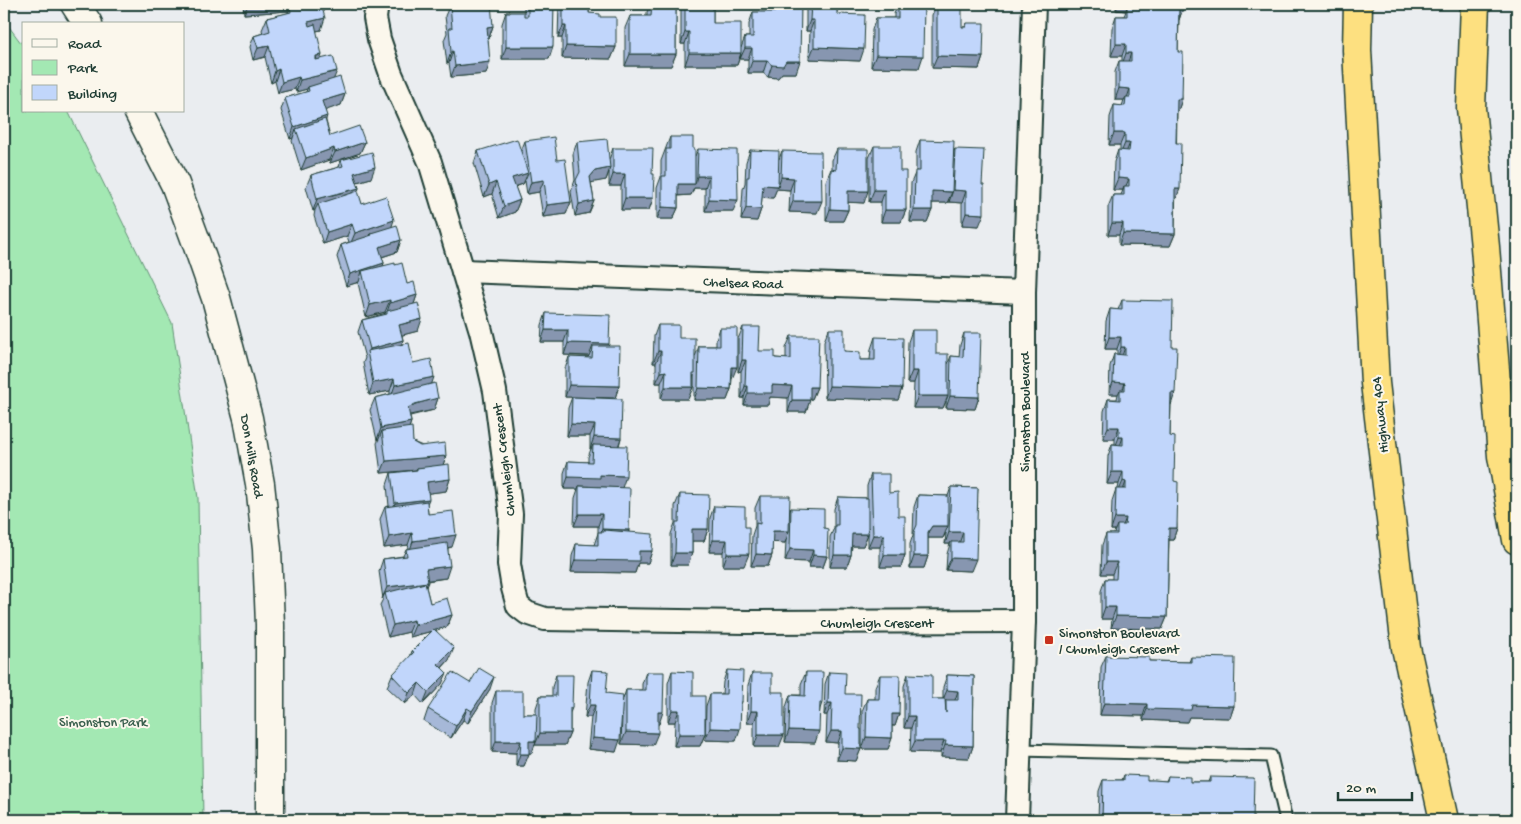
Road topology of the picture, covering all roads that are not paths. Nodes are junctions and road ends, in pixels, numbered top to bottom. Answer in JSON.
{"nodes":[{"id":1,"x":75,"y":4,"type":"edge"},
{"id":2,"x":377,"y":4,"type":"edge"},
{"id":3,"x":1034,"y":4,"type":"edge"},
{"id":4,"x":1358,"y":4,"type":"edge"},
{"id":5,"x":1475,"y":4,"type":"edge"},
{"id":6,"x":87,"y":22,"type":"edge"},
{"id":7,"x":139,"y":112,"type":"edge"},
{"id":8,"x":463,"y":271,"type":"junction"},
{"id":9,"x":1024,"y":292,"type":"junction"},
{"id":10,"x":1517,"y":540,"type":"edge"},
{"id":11,"x":1024,"y":621,"type":"junction"},
{"id":12,"x":1019,"y":750,"type":"junction"},
{"id":13,"x":270,"y":820,"type":"edge"},
{"id":14,"x":1016,"y":820,"type":"edge"},
{"id":15,"x":1286,"y":820,"type":"edge"},
{"id":16,"x":1444,"y":820,"type":"edge"}],
"edges":[{"from":1,"to":6,"type":"main road"},
{"from":2,"to":8,"type":"street","name":"Chumleigh Crescent"},
{"from":3,"to":9,"type":"street","name":"Simonston Boulevard"},
{"from":4,"to":16,"type":"highway","name":"Highway 404"},
{"from":5,"to":10,"type":"highway"},
{"from":7,"to":13,"type":"main road","name":"Don Mills Road"},
{"from":8,"to":9,"type":"street","name":"Chelsea Road"},
{"from":8,"to":11,"type":"street","name":"Chumleigh Crescent"},
{"from":9,"to":11,"type":"street","name":"Simonston Boulevard"},
{"from":11,"to":12,"type":"street","name":"Simonston Boulevard"},
{"from":12,"to":14,"type":"street","name":"Simonston Boulevard"},
{"from":12,"to":15,"type":"lane"}]}
